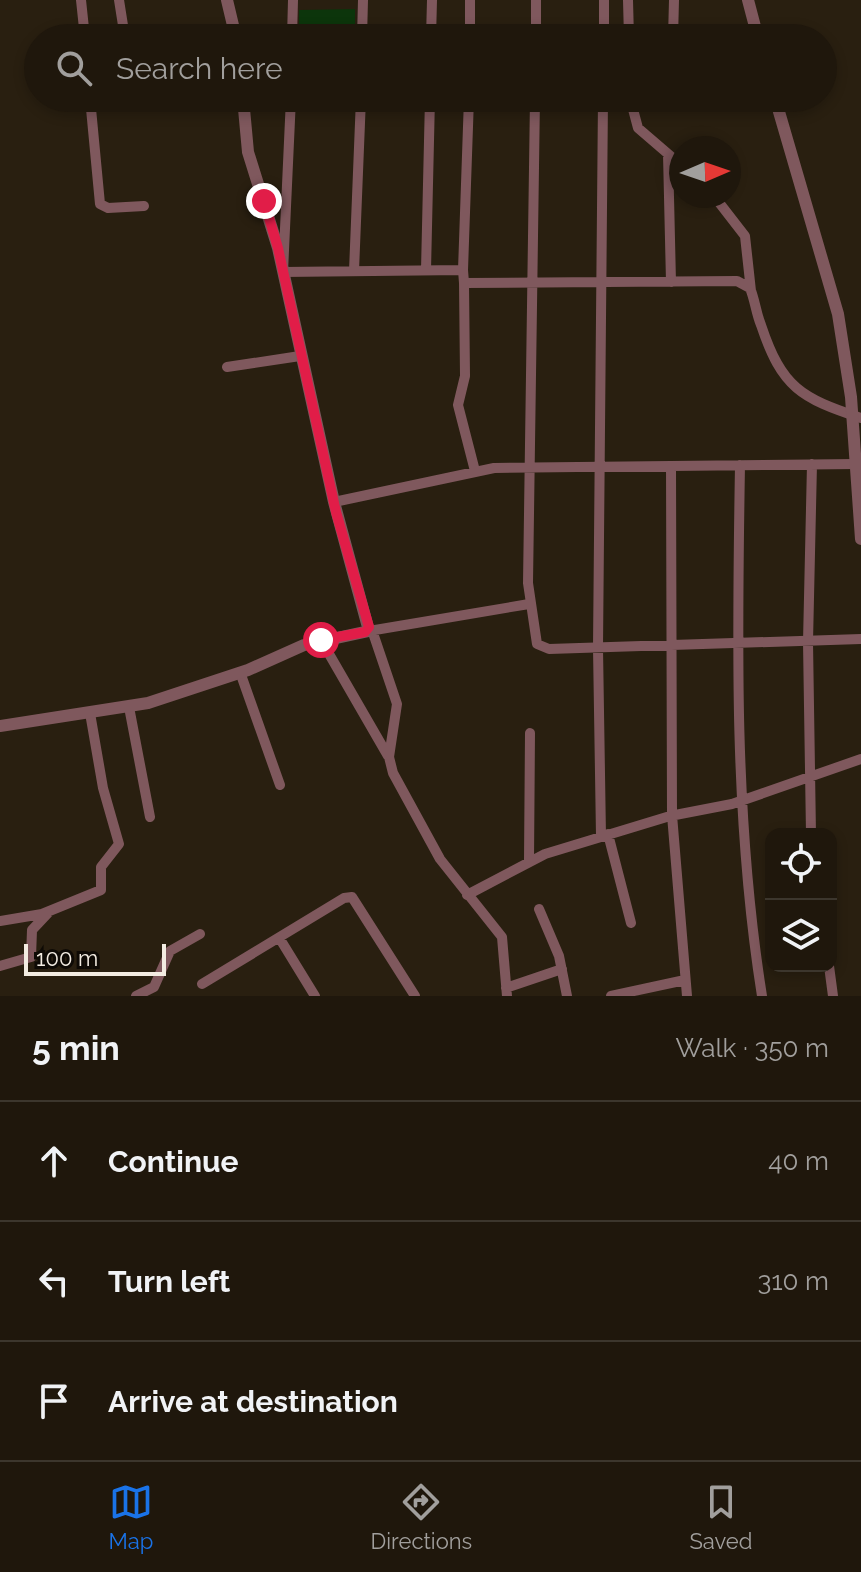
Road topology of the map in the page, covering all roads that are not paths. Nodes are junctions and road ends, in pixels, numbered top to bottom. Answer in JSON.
{"nodes":[{"id":1,"x":81,"y":0,"type":"edge"},
{"id":2,"x":119,"y":0,"type":"edge"},
{"id":3,"x":227,"y":0,"type":"edge"},
{"id":4,"x":293,"y":0,"type":"edge"},
{"id":5,"x":363,"y":0,"type":"edge"},
{"id":6,"x":432,"y":0,"type":"edge"},
{"id":7,"x":470,"y":0,"type":"edge"},
{"id":8,"x":536,"y":0,"type":"edge"},
{"id":9,"x":604,"y":0,"type":"edge"},
{"id":10,"x":628,"y":0,"type":"edge"},
{"id":11,"x":674,"y":0,"type":"edge"},
{"id":12,"x":748,"y":0,"type":"edge"},
{"id":13,"x":84,"y":24,"type":"edge"},
{"id":14,"x":123,"y":24,"type":"edge"},
{"id":15,"x":233,"y":24,"type":"edge"},
{"id":16,"x":292,"y":24,"type":"edge"},
{"id":17,"x":362,"y":24,"type":"edge"},
{"id":18,"x":431,"y":24,"type":"edge"},
{"id":19,"x":470,"y":24,"type":"edge"},
{"id":20,"x":536,"y":24,"type":"edge"},
{"id":21,"x":604,"y":24,"type":"edge"},
{"id":22,"x":629,"y":24,"type":"edge"},
{"id":23,"x":673,"y":24,"type":"edge"},
{"id":24,"x":754,"y":24,"type":"edge"},
{"id":25,"x":91,"y":112,"type":"edge"},
{"id":26,"x":244,"y":112,"type":"edge"},
{"id":27,"x":290,"y":112,"type":"edge"},
{"id":28,"x":360,"y":112,"type":"edge"},
{"id":29,"x":430,"y":112,"type":"edge"},
{"id":30,"x":469,"y":112,"type":"edge"},
{"id":31,"x":535,"y":112,"type":"edge"},
{"id":32,"x":603,"y":112,"type":"edge"},
{"id":33,"x":634,"y":112,"type":"edge"},
{"id":34,"x":779,"y":112,"type":"edge"},
{"id":35,"x":668,"y":154,"type":"joint"},
{"id":36,"x":144,"y":206,"type":"dead end"},
{"id":37,"x":723,"y":208,"type":"edge"},
{"id":38,"x":426,"y":270,"type":"junction"},
{"id":39,"x":463,"y":270,"type":"junction"},
{"id":40,"x":354,"y":271,"type":"junction"},
{"id":41,"x":283,"y":272,"type":"junction"},
{"id":42,"x":532,"y":282,"type":"junction"},
{"id":43,"x":603,"y":282,"type":"junction"},
{"id":44,"x":671,"y":282,"type":"junction"},
{"id":45,"x":464,"y":283,"type":"junction"},
{"id":46,"x":751,"y":291,"type":"junction"},
{"id":47,"x":300,"y":356,"type":"junction"},
{"id":48,"x":227,"y":367,"type":"dead end"},
{"id":49,"x":857,"y":417,"type":"edge"},
{"id":50,"x":812,"y":464,"type":"junction"},
{"id":51,"x":856,"y":464,"type":"junction"},
{"id":52,"x":740,"y":465,"type":"junction"},
{"id":53,"x":529,"y":466,"type":"junction"},
{"id":54,"x":602,"y":466,"type":"junction"},
{"id":55,"x":671,"y":466,"type":"junction"},
{"id":56,"x":475,"y":471,"type":"junction"},
{"id":57,"x":860,"y":501,"type":"edge"},
{"id":58,"x":334,"y":502,"type":"junction"},
{"id":59,"x":861,"y":539,"type":"edge"},
{"id":60,"x":529,"y":604,"type":"junction"},
{"id":61,"x":370,"y":630,"type":"junction"},
{"id":62,"x":861,"y":639,"type":"edge"},
{"id":63,"x":321,"y":640,"type":"junction"},
{"id":64,"x":808,"y":642,"type":"junction"},
{"id":65,"x":737,"y":644,"type":"junction"},
{"id":66,"x":670,"y":646,"type":"junction"},
{"id":67,"x":598,"y":648,"type":"junction"},
{"id":68,"x":240,"y":672,"type":"junction"},
{"id":69,"x":129,"y":707,"type":"junction"},
{"id":70,"x":90,"y":713,"type":"junction"},
{"id":71,"x":0,"y":726,"type":"edge"},
{"id":72,"x":530,"y":733,"type":"dead end"},
{"id":73,"x":389,"y":757,"type":"junction"},
{"id":74,"x":861,"y":759,"type":"edge"},
{"id":75,"x":808,"y":774,"type":"junction"},
{"id":76,"x":280,"y":785,"type":"dead end"},
{"id":77,"x":740,"y":800,"type":"junction"},
{"id":78,"x":672,"y":815,"type":"junction"},
{"id":79,"x":150,"y":817,"type":"dead end"},
{"id":80,"x":811,"y":828,"type":"edge"},
{"id":81,"x":605,"y":835,"type":"junction"},
{"id":82,"x":529,"y":861,"type":"junction"},
{"id":83,"x":467,"y":895,"type":"junction"},
{"id":84,"x":539,"y":909,"type":"dead end"},
{"id":85,"x":49,"y":912,"type":"junction"},
{"id":86,"x":0,"y":921,"type":"edge"},
{"id":87,"x":631,"y":923,"type":"dead end"},
{"id":88,"x":200,"y":934,"type":"dead end"},
{"id":89,"x":280,"y":939,"type":"junction"},
{"id":90,"x":0,"y":966,"type":"edge"},
{"id":91,"x":562,"y":969,"type":"junction"},
{"id":92,"x":830,"y":972,"type":"edge"},
{"id":93,"x":685,"y":980,"type":"junction"},
{"id":94,"x":202,"y":984,"type":"dead end"},
{"id":95,"x":506,"y":992,"type":"edge"},
{"id":96,"x":136,"y":996,"type":"edge"},
{"id":97,"x":315,"y":996,"type":"edge"},
{"id":98,"x":415,"y":996,"type":"edge"},
{"id":99,"x":567,"y":996,"type":"edge"},
{"id":100,"x":611,"y":996,"type":"edge"},
{"id":101,"x":687,"y":996,"type":"edge"},
{"id":102,"x":762,"y":996,"type":"edge"},
{"id":103,"x":833,"y":996,"type":"edge"}],
"edges":[{"from":1,"to":13,"type":"street"},
{"from":2,"to":14,"type":"street"},
{"from":3,"to":15,"type":"street"},
{"from":4,"to":16,"type":"street"},
{"from":5,"to":17,"type":"street"},
{"from":6,"to":18,"type":"street"},
{"from":7,"to":19,"type":"street"},
{"from":8,"to":20,"type":"street"},
{"from":9,"to":21,"type":"street"},
{"from":10,"to":22,"type":"street"},
{"from":11,"to":23,"type":"street"},
{"from":12,"to":24,"type":"street"},
{"from":25,"to":36,"type":"street"},
{"from":26,"to":41,"type":"street"},
{"from":27,"to":41,"type":"street"},
{"from":28,"to":40,"type":"street"},
{"from":29,"to":38,"type":"street"},
{"from":30,"to":39,"type":"street"},
{"from":31,"to":42,"type":"street"},
{"from":32,"to":43,"type":"street"},
{"from":33,"to":35,"type":"street"},
{"from":34,"to":49,"type":"street"},
{"from":35,"to":44,"type":"street"},
{"from":37,"to":46,"type":"street"},
{"from":38,"to":39,"type":"street"},
{"from":38,"to":40,"type":"street"},
{"from":39,"to":45,"type":"street"},
{"from":40,"to":41,"type":"street"},
{"from":41,"to":47,"type":"street"},
{"from":42,"to":43,"type":"street"},
{"from":42,"to":45,"type":"street"},
{"from":42,"to":53,"type":"street"},
{"from":43,"to":44,"type":"street"},
{"from":43,"to":54,"type":"street"},
{"from":44,"to":46,"type":"street"},
{"from":45,"to":56,"type":"street"},
{"from":46,"to":49,"type":"street"},
{"from":47,"to":48,"type":"street"},
{"from":47,"to":58,"type":"street"},
{"from":49,"to":51,"type":"street"},
{"from":50,"to":51,"type":"street"},
{"from":50,"to":52,"type":"street"},
{"from":50,"to":64,"type":"street"},
{"from":51,"to":57,"type":"street"},
{"from":52,"to":55,"type":"street"},
{"from":52,"to":65,"type":"street"},
{"from":53,"to":54,"type":"street"},
{"from":53,"to":56,"type":"street"},
{"from":53,"to":60,"type":"street"},
{"from":54,"to":55,"type":"street"},
{"from":54,"to":67,"type":"street"},
{"from":55,"to":66,"type":"street"},
{"from":56,"to":58,"type":"street"},
{"from":57,"to":59,"type":"street"},
{"from":58,"to":61,"type":"street"},
{"from":60,"to":61,"type":"street"},
{"from":60,"to":67,"type":"street"},
{"from":61,"to":63,"type":"street"},
{"from":61,"to":73,"type":"street"},
{"from":62,"to":64,"type":"street"},
{"from":63,"to":68,"type":"street"},
{"from":63,"to":73,"type":"street"},
{"from":64,"to":65,"type":"street"},
{"from":64,"to":75,"type":"street"},
{"from":65,"to":66,"type":"street"},
{"from":65,"to":77,"type":"street"},
{"from":66,"to":67,"type":"street"},
{"from":66,"to":78,"type":"street"},
{"from":67,"to":81,"type":"street"},
{"from":68,"to":69,"type":"street"},
{"from":68,"to":76,"type":"street"},
{"from":69,"to":70,"type":"street"},
{"from":69,"to":79,"type":"street"},
{"from":70,"to":71,"type":"street"},
{"from":70,"to":85,"type":"street"},
{"from":72,"to":82,"type":"street"},
{"from":73,"to":83,"type":"street"},
{"from":74,"to":75,"type":"street"},
{"from":75,"to":77,"type":"street"},
{"from":75,"to":80,"type":"street"},
{"from":77,"to":78,"type":"street"},
{"from":77,"to":102,"type":"street"},
{"from":78,"to":81,"type":"street"},
{"from":78,"to":93,"type":"street"},
{"from":81,"to":82,"type":"street"},
{"from":81,"to":87,"type":"street"},
{"from":82,"to":83,"type":"street"},
{"from":83,"to":95,"type":"street"},
{"from":84,"to":91,"type":"street"},
{"from":85,"to":86,"type":"street"},
{"from":85,"to":90,"type":"street"},
{"from":88,"to":96,"type":"street"},
{"from":89,"to":94,"type":"street"},
{"from":89,"to":97,"type":"street"},
{"from":89,"to":98,"type":"street"},
{"from":91,"to":95,"type":"street"},
{"from":91,"to":99,"type":"street"},
{"from":92,"to":103,"type":"street"},
{"from":93,"to":100,"type":"street"},
{"from":93,"to":101,"type":"street"}]}
